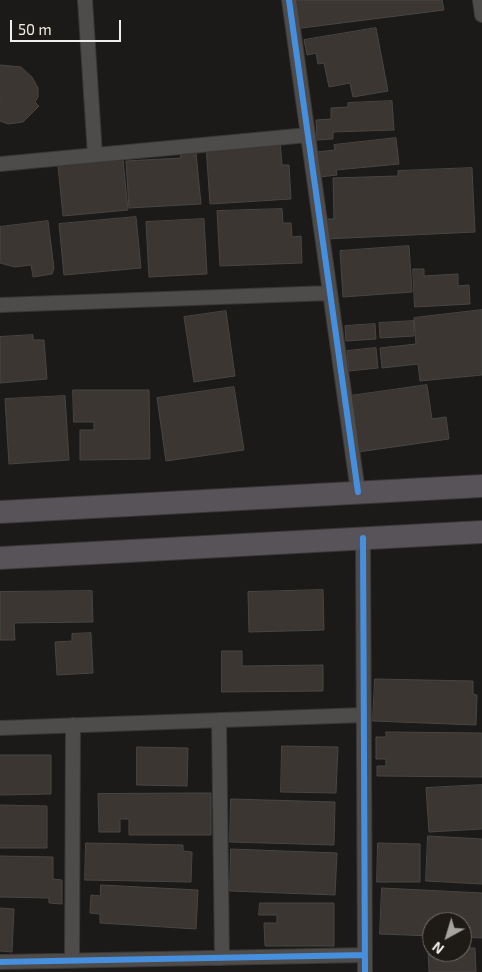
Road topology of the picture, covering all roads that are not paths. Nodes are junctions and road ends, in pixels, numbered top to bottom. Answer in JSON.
{"nodes":[{"id":1,"x":85,"y":0,"type":"edge"},
{"id":2,"x":289,"y":0,"type":"edge"},
{"id":3,"x":480,"y":0,"type":"edge"},
{"id":4,"x":482,"y":15,"type":"edge"},
{"id":5,"x":308,"y":134,"type":"junction"},
{"id":6,"x":95,"y":155,"type":"junction"},
{"id":7,"x":0,"y":164,"type":"edge"},
{"id":8,"x":330,"y":293,"type":"junction"},
{"id":9,"x":0,"y":305,"type":"edge"},
{"id":10,"x":482,"y":486,"type":"edge"},
{"id":11,"x":358,"y":492,"type":"junction"},
{"id":12,"x":0,"y":512,"type":"edge"},
{"id":13,"x":482,"y":532,"type":"edge"},
{"id":14,"x":363,"y":538,"type":"junction"},
{"id":15,"x":0,"y":558,"type":"edge"},
{"id":16,"x":363,"y":715,"type":"junction"},
{"id":17,"x":219,"y":720,"type":"junction"},
{"id":18,"x":73,"y":725,"type":"junction"},
{"id":19,"x":0,"y":728,"type":"edge"},
{"id":20,"x":365,"y":956,"type":"junction"},
{"id":21,"x":222,"y":958,"type":"junction"},
{"id":22,"x":72,"y":961,"type":"junction"},
{"id":23,"x":0,"y":962,"type":"edge"},
{"id":24,"x":122,"y":966,"type":"edge"},
{"id":25,"x":365,"y":972,"type":"edge"}],
"edges":[{"from":1,"to":6,"type":"street"},
{"from":2,"to":5,"type":"street"},
{"from":3,"to":4,"type":"street"},
{"from":5,"to":6,"type":"street"},
{"from":5,"to":8,"type":"street"},
{"from":6,"to":7,"type":"street"},
{"from":8,"to":9,"type":"street"},
{"from":8,"to":11,"type":"street"},
{"from":10,"to":11,"type":"main road"},
{"from":11,"to":12,"type":"main road"},
{"from":13,"to":14,"type":"main road"},
{"from":14,"to":15,"type":"main road"},
{"from":14,"to":16,"type":"street"},
{"from":16,"to":17,"type":"street"},
{"from":16,"to":20,"type":"street"},
{"from":17,"to":18,"type":"street"},
{"from":17,"to":21,"type":"street"},
{"from":18,"to":19,"type":"street"},
{"from":18,"to":22,"type":"street"},
{"from":20,"to":21,"type":"street"},
{"from":20,"to":25,"type":"street"},
{"from":21,"to":24,"type":"street"},
{"from":22,"to":23,"type":"street"},
{"from":22,"to":24,"type":"street"}]}
